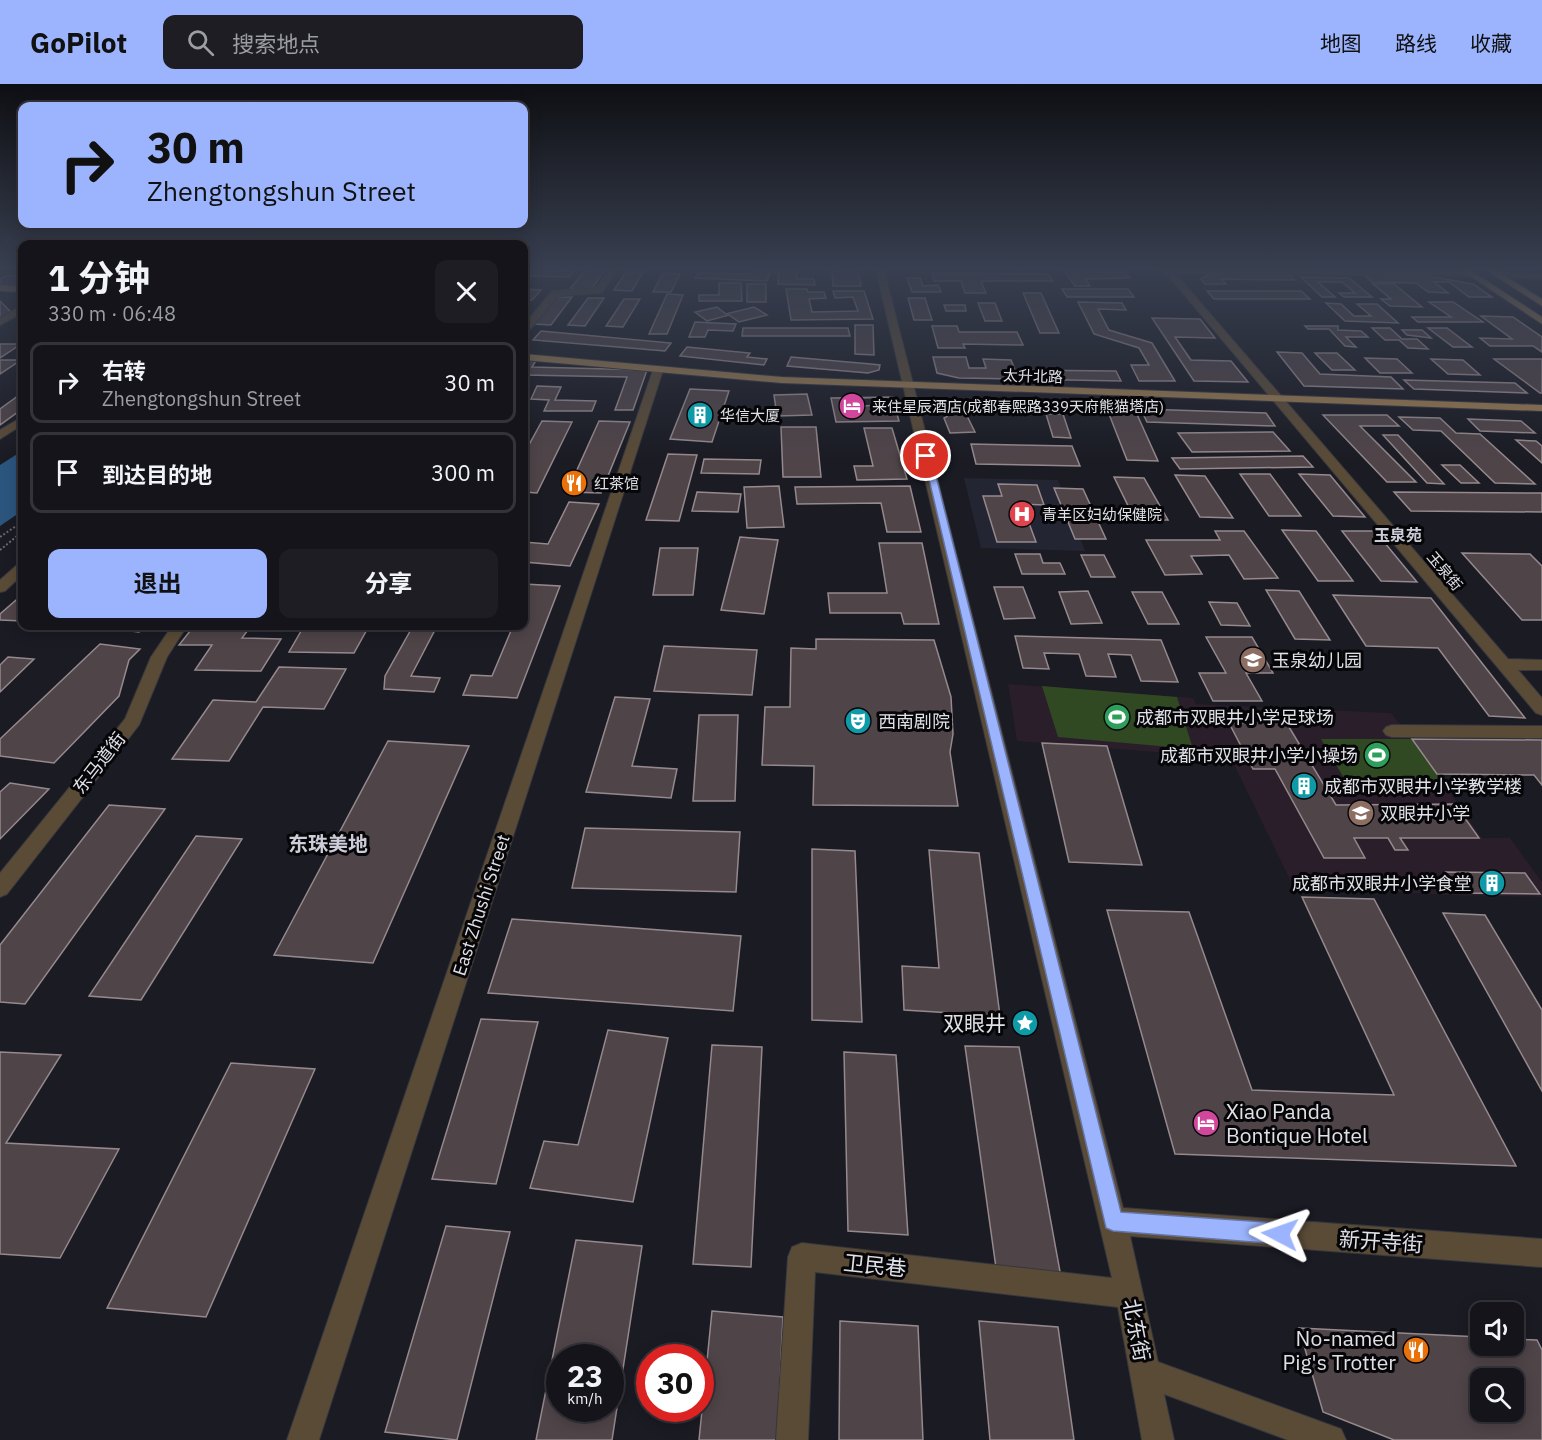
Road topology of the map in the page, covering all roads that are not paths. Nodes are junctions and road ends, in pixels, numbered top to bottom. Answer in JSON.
{"nodes":[{"id":1,"x":896,"y":333,"type":"edge"},
{"id":2,"x":1221,"y":333,"type":"edge"},
{"id":3,"x":528,"y":357,"type":"edge"},
{"id":4,"x":658,"y":370,"type":"junction"},
{"id":5,"x":909,"y":386,"type":"junction"},
{"id":6,"x":1277,"y":399,"type":"junction"},
{"id":7,"x":1542,"y":408,"type":"edge"},
{"id":8,"x":18,"y":423,"type":"edge"},
{"id":9,"x":0,"y":435,"type":"edge"},
{"id":10,"x":18,"y":572,"type":"edge"},
{"id":11,"x":0,"y":588,"type":"edge"},
{"id":12,"x":176,"y":630,"type":"edge"},
{"id":13,"x":1504,"y":664,"type":"junction"},
{"id":14,"x":1542,"y":665,"type":"edge"},
{"id":15,"x":1542,"y":709,"type":"edge"},
{"id":16,"x":1392,"y":731,"type":"dead end"},
{"id":17,"x":1542,"y":732,"type":"edge"},
{"id":18,"x":0,"y":888,"type":"edge"},
{"id":19,"x":1113,"y":1221,"type":"junction"},
{"id":20,"x":1542,"y":1253,"type":"edge"},
{"id":21,"x":1130,"y":1293,"type":"junction"},
{"id":22,"x":1145,"y":1372,"type":"junction"},
{"id":23,"x":303,"y":1440,"type":"edge"},
{"id":24,"x":792,"y":1440,"type":"edge"},
{"id":25,"x":1158,"y":1440,"type":"edge"},
{"id":26,"x":1330,"y":1440,"type":"edge"}],
"edges":[{"from":1,"to":5,"type":"street","name":"北东街"},
{"from":2,"to":6,"type":"street","name":"玉泉街"},
{"from":3,"to":4,"type":"main road","name":"太升北路"},
{"from":4,"to":5,"type":"main road","name":"太升北路"},
{"from":4,"to":23,"type":"street","name":"East Zhushi Street"},
{"from":5,"to":6,"type":"main road","name":"太升北路"},
{"from":5,"to":19,"type":"street","name":"北东街"},
{"from":6,"to":7,"type":"main road","name":"太升北路"},
{"from":6,"to":13,"type":"street","name":"玉泉街"},
{"from":8,"to":9,"type":"street"},
{"from":10,"to":11,"type":"street"},
{"from":12,"to":18,"type":"street","name":"东马道街"},
{"from":13,"to":14,"type":"street"},
{"from":13,"to":15,"type":"street","name":"玉泉街"},
{"from":16,"to":17,"type":"street"},
{"from":19,"to":20,"type":"street","name":"新开寺街"},
{"from":19,"to":21,"type":"street","name":"北东街"},
{"from":21,"to":22,"type":"street","name":"北东街"},
{"from":21,"to":24,"type":"street","name":"卫民巷"},
{"from":22,"to":25,"type":"street","name":"北东街"},
{"from":22,"to":26,"type":"street"}]}
